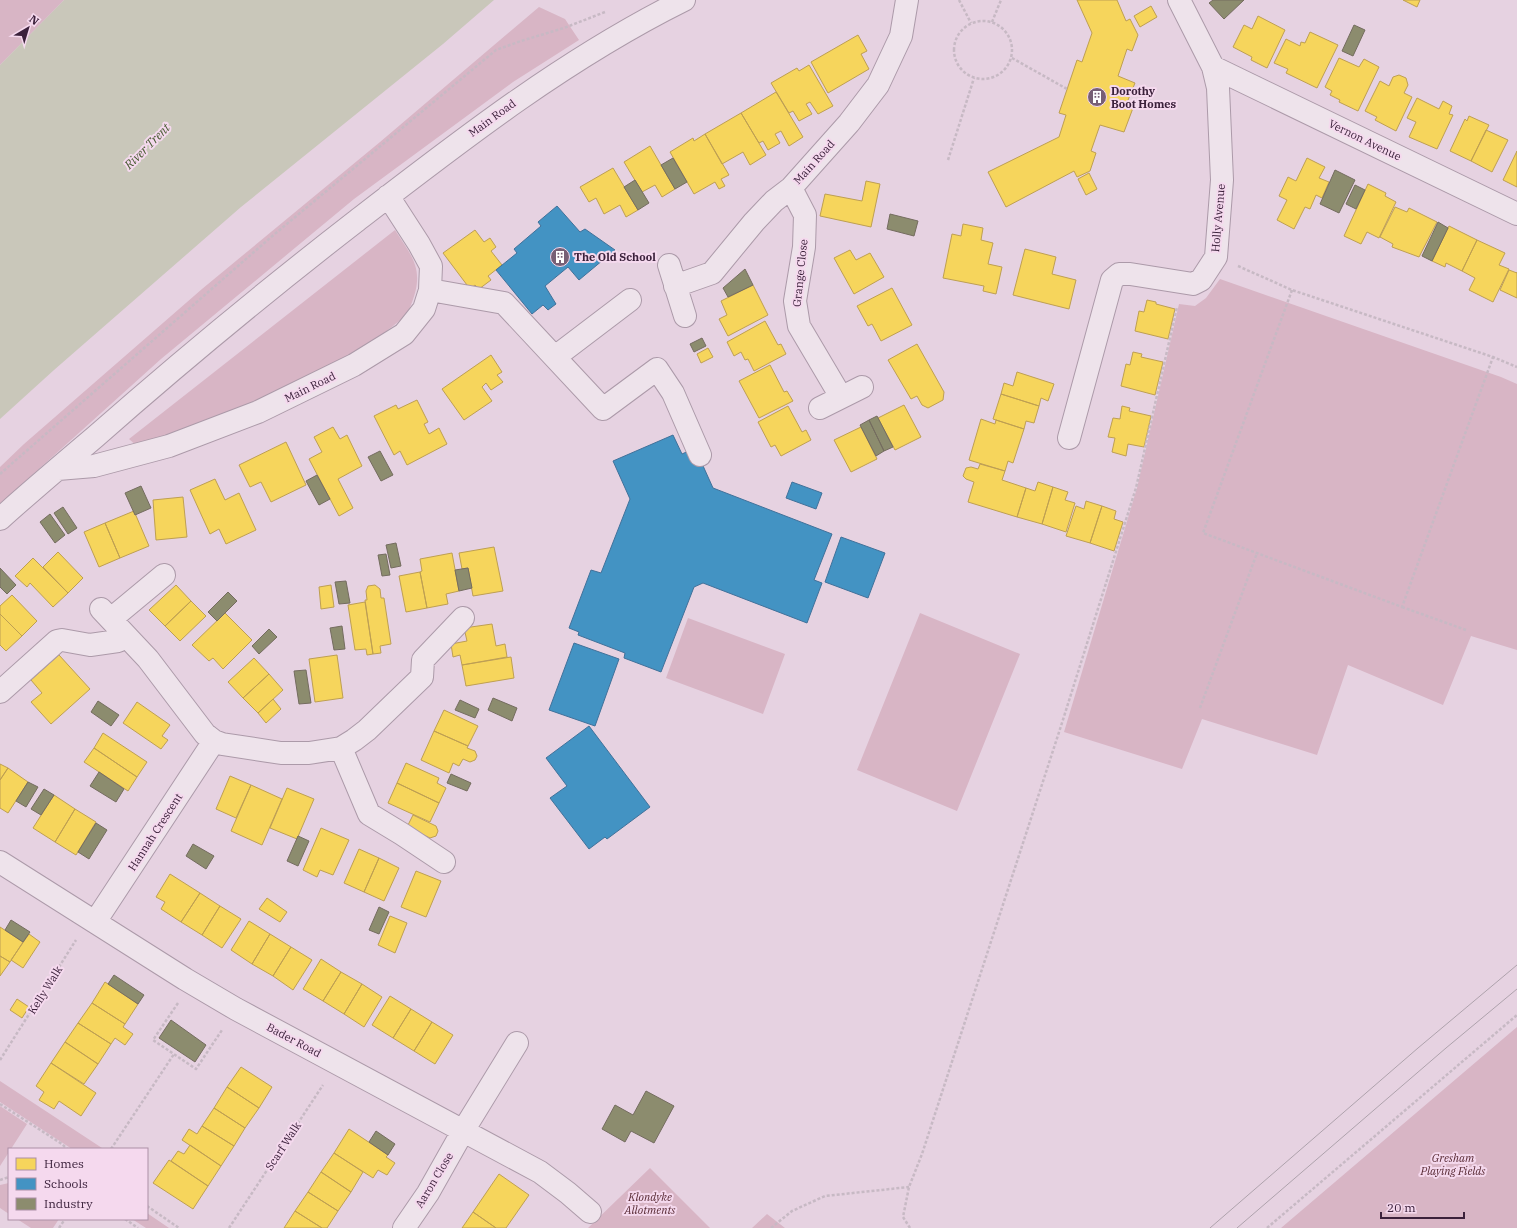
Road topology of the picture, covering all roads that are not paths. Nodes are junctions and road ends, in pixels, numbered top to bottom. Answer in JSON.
{"nodes":[{"id":1,"x":684,"y":0,"type":"edge"},
{"id":2,"x":907,"y":0,"type":"edge"},
{"id":3,"x":1179,"y":0,"type":"edge"},
{"id":4,"x":1213,"y":67,"type":"junction"},
{"id":5,"x":791,"y":188,"type":"junction"},
{"id":6,"x":388,"y":196,"type":"junction"},
{"id":7,"x":1517,"y":214,"type":"edge"},
{"id":8,"x":669,"y":265,"type":"dead end"},
{"id":9,"x":675,"y":286,"type":"junction"},
{"id":10,"x":430,"y":290,"type":"junction"},
{"id":11,"x":630,"y":300,"type":"dead end"},
{"id":12,"x":684,"y":316,"type":"dead end"},
{"id":13,"x":556,"y":357,"type":"junction"},
{"id":14,"x":862,"y":387,"type":"dead end"},
{"id":15,"x":841,"y":397,"type":"junction"},
{"id":16,"x":820,"y":408,"type":"dead end"},
{"id":17,"x":1069,"y":438,"type":"dead end"},
{"id":18,"x":700,"y":455,"type":"dead end"},
{"id":19,"x":58,"y":469,"type":"junction"},
{"id":20,"x":0,"y":520,"type":"edge"},
{"id":21,"x":164,"y":575,"type":"dead end"},
{"id":22,"x":463,"y":618,"type":"dead end"},
{"id":23,"x":114,"y":626,"type":"junction"},
{"id":24,"x":100,"y":657,"type":"dead end"},
{"id":25,"x":0,"y":692,"type":"edge"},
{"id":26,"x":214,"y":741,"type":"junction"},
{"id":27,"x":341,"y":748,"type":"junction"},
{"id":28,"x":0,"y":862,"type":"edge"},
{"id":29,"x":444,"y":862,"type":"dead end"},
{"id":30,"x":92,"y":921,"type":"junction"},
{"id":31,"x":517,"y":1043,"type":"dead end"},
{"id":32,"x":463,"y":1131,"type":"junction"},
{"id":33,"x":590,"y":1212,"type":"dead end"},
{"id":34,"x":404,"y":1228,"type":"edge"}],
"edges":[{"from":1,"to":6,"type":"street","name":"Main Road"},
{"from":2,"to":5,"type":"street","name":"Main Road"},
{"from":3,"to":4,"type":"street","name":"Holly Avenue"},
{"from":4,"to":7,"type":"street","name":"Vernon Avenue"},
{"from":4,"to":17,"type":"street","name":"Holly Avenue"},
{"from":5,"to":9,"type":"street","name":"Main Road"},
{"from":5,"to":15,"type":"street","name":"Grange Close"},
{"from":6,"to":10,"type":"street","name":"Main Road"},
{"from":6,"to":19,"type":"street","name":"Main Road"},
{"from":8,"to":9,"type":"street"},
{"from":9,"to":12,"type":"street"},
{"from":10,"to":13,"type":"street"},
{"from":10,"to":19,"type":"street","name":"Main Road"},
{"from":11,"to":13,"type":"street"},
{"from":13,"to":18,"type":"street"},
{"from":14,"to":15,"type":"street"},
{"from":15,"to":16,"type":"street"},
{"from":19,"to":20,"type":"street","name":"Main Road"},
{"from":21,"to":23,"type":"street"},
{"from":22,"to":27,"type":"street"},
{"from":23,"to":24,"type":"street"},
{"from":23,"to":25,"type":"street"},
{"from":23,"to":26,"type":"street"},
{"from":26,"to":27,"type":"street"},
{"from":26,"to":30,"type":"street","name":"Hannah Crescent"},
{"from":27,"to":29,"type":"street"},
{"from":28,"to":30,"type":"street","name":"Bader Road"},
{"from":30,"to":32,"type":"street","name":"Bader Road"},
{"from":31,"to":32,"type":"street","name":"Aaron Close"},
{"from":32,"to":33,"type":"street","name":"Bader Road"},
{"from":32,"to":34,"type":"street","name":"Aaron Close"}]}
